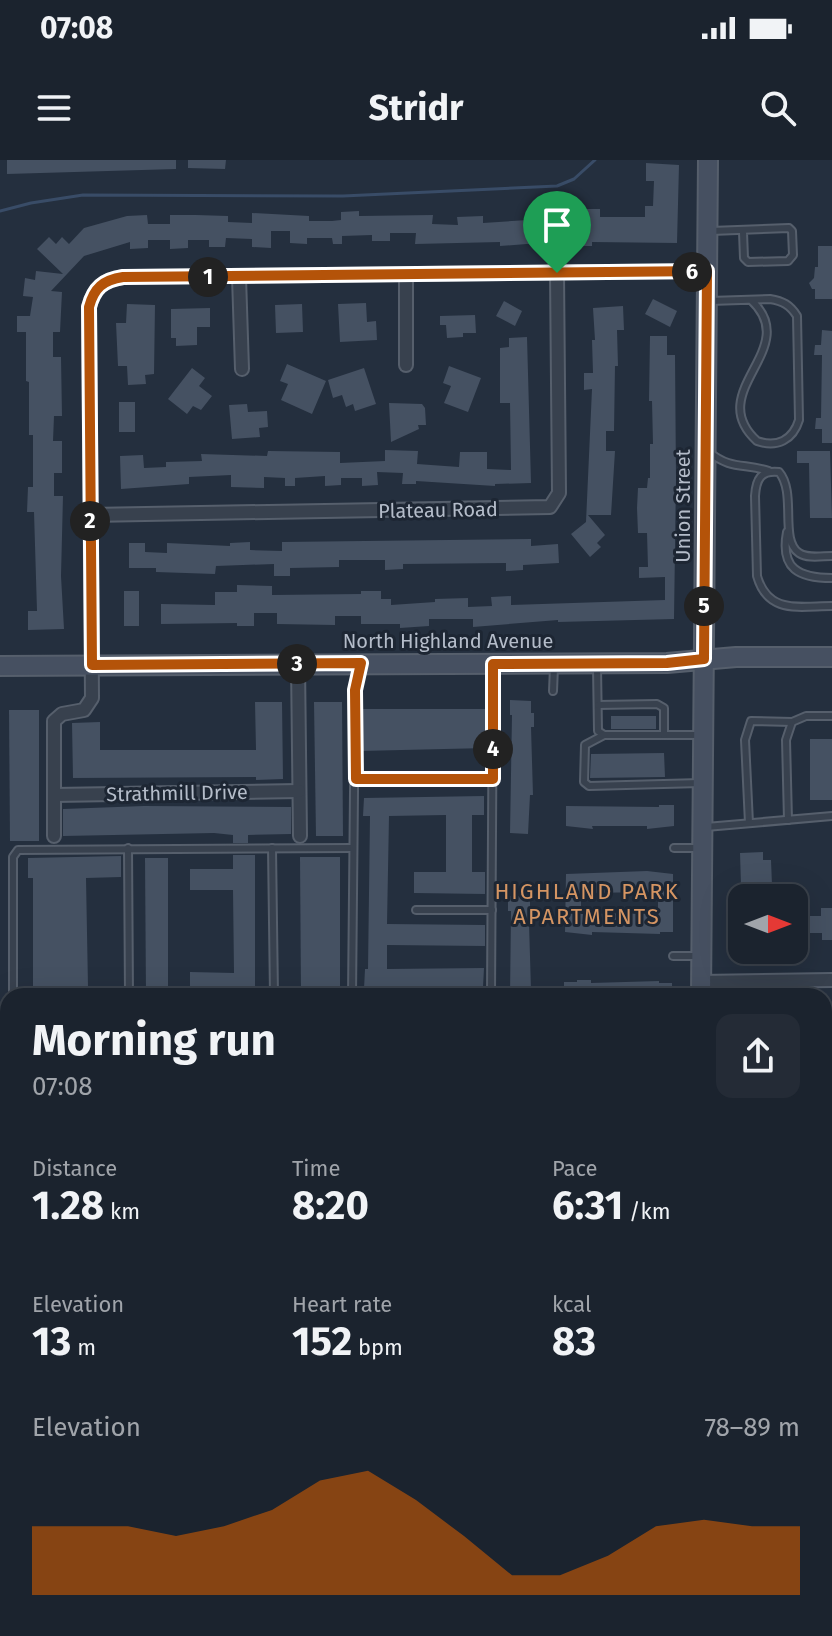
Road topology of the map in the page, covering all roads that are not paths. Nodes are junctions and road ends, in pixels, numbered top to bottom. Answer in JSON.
{"nodes":[{"id":1,"x":708,"y":160,"type":"edge"},
{"id":2,"x":707,"y":231,"type":"junction"},
{"id":3,"x":743,"y":232,"type":"junction"},
{"id":4,"x":707,"y":271,"type":"junction"},
{"id":5,"x":557,"y":273,"type":"junction"},
{"id":6,"x":406,"y":276,"type":"junction"},
{"id":7,"x":239,"y":277,"type":"junction"},
{"id":8,"x":751,"y":300,"type":"junction"},
{"id":9,"x":707,"y":301,"type":"junction"},
{"id":10,"x":406,"y":365,"type":"dead end"},
{"id":11,"x":242,"y":369,"type":"dead end"},
{"id":12,"x":706,"y":449,"type":"junction"},
{"id":13,"x":769,"y":471,"type":"junction"},
{"id":14,"x":90,"y":515,"type":"junction"},
{"id":15,"x":789,"y":524,"type":"junction"},
{"id":16,"x":832,"y":556,"type":"edge"},
{"id":17,"x":832,"y":578,"type":"edge"},
{"id":18,"x":832,"y":606,"type":"edge"},
{"id":19,"x":832,"y":657,"type":"edge"},
{"id":20,"x":704,"y":659,"type":"junction"},
{"id":21,"x":361,"y":663,"type":"junction"},
{"id":22,"x":597,"y":663,"type":"junction"},
{"id":23,"x":298,"y":664,"type":"junction"},
{"id":24,"x":493,"y":664,"type":"junction"},
{"id":25,"x":554,"y":664,"type":"junction"},
{"id":26,"x":92,"y":665,"type":"junction"},
{"id":27,"x":0,"y":666,"type":"edge"},
{"id":28,"x":553,"y":691,"type":"dead end"},
{"id":29,"x":598,"y":705,"type":"junction"},
{"id":30,"x":832,"y":716,"type":"edge"},
{"id":31,"x":792,"y":722,"type":"junction"},
{"id":32,"x":604,"y":735,"type":"junction"},
{"id":33,"x":664,"y":735,"type":"junction"},
{"id":34,"x":703,"y":735,"type":"junction"},
{"id":35,"x":356,"y":779,"type":"junction"},
{"id":36,"x":493,"y":779,"type":"junction"},
{"id":37,"x":703,"y":783,"type":"junction"},
{"id":38,"x":299,"y":791,"type":"junction"},
{"id":39,"x":54,"y":795,"type":"junction"},
{"id":40,"x":832,"y":816,"type":"edge"},
{"id":41,"x":788,"y":820,"type":"junction"},
{"id":42,"x":749,"y":823,"type":"junction"},
{"id":43,"x":703,"y":827,"type":"junction"},
{"id":44,"x":54,"y":836,"type":"dead end"},
{"id":45,"x":300,"y":836,"type":"dead end"},
{"id":46,"x":128,"y":848,"type":"junction"},
{"id":47,"x":272,"y":848,"type":"junction"},
{"id":48,"x":353,"y":848,"type":"junction"},
{"id":49,"x":674,"y":848,"type":"dead end"},
{"id":50,"x":703,"y":848,"type":"junction"},
{"id":51,"x":416,"y":910,"type":"dead end"},
{"id":52,"x":492,"y":910,"type":"junction"},
{"id":53,"x":673,"y":956,"type":"dead end"},
{"id":54,"x":702,"y":956,"type":"junction"},
{"id":55,"x":832,"y":980,"type":"edge"},
{"id":56,"x":13,"y":988,"type":"edge"},
{"id":57,"x":129,"y":988,"type":"edge"},
{"id":58,"x":274,"y":988,"type":"edge"},
{"id":59,"x":352,"y":988,"type":"edge"},
{"id":60,"x":491,"y":988,"type":"edge"},
{"id":61,"x":701,"y":988,"type":"edge"},
{"id":62,"x":716,"y":988,"type":"edge"}],
"edges":[{"from":1,"to":2,"type":"street","name":"Union Street"},
{"from":2,"to":3,"type":"lane"},
{"from":2,"to":4,"type":"street","name":"Union Street"},
{"from":3,"to":3,"type":"lane"},
{"from":4,"to":5,"type":"street"},
{"from":4,"to":9,"type":"street","name":"Union Street"},
{"from":5,"to":6,"type":"street"},
{"from":5,"to":14,"type":"street","name":"Plateau Road"},
{"from":6,"to":7,"type":"street"},
{"from":6,"to":10,"type":"street"},
{"from":7,"to":11,"type":"street"},
{"from":7,"to":14,"type":"street"},
{"from":8,"to":8,"type":"lane"},
{"from":8,"to":9,"type":"lane"},
{"from":9,"to":12,"type":"street","name":"Union Street"},
{"from":12,"to":13,"type":"lane"},
{"from":12,"to":20,"type":"street","name":"Union Street"},
{"from":13,"to":15,"type":"lane"},
{"from":13,"to":18,"type":"lane"},
{"from":14,"to":26,"type":"street"},
{"from":15,"to":16,"type":"lane"},
{"from":15,"to":17,"type":"lane"},
{"from":19,"to":20,"type":"street","name":"North Highland Avenue"},
{"from":20,"to":22,"type":"street","name":"North Highland Avenue"},
{"from":20,"to":34,"type":"street","name":"Union Street"},
{"from":21,"to":23,"type":"street","name":"North Highland Avenue"},
{"from":21,"to":24,"type":"street","name":"North Highland Avenue"},
{"from":21,"to":35,"type":"lane"},
{"from":22,"to":25,"type":"street","name":"North Highland Avenue"},
{"from":22,"to":29,"type":"lane"},
{"from":23,"to":26,"type":"street","name":"North Highland Avenue"},
{"from":23,"to":38,"type":"street"},
{"from":24,"to":25,"type":"street","name":"North Highland Avenue"},
{"from":24,"to":36,"type":"lane"},
{"from":25,"to":28,"type":"lane"},
{"from":26,"to":27,"type":"street","name":"North Highland Avenue"},
{"from":26,"to":39,"type":"street"},
{"from":29,"to":32,"type":"lane"},
{"from":29,"to":33,"type":"lane"},
{"from":30,"to":31,"type":"lane"},
{"from":31,"to":41,"type":"lane"},
{"from":31,"to":42,"type":"lane"},
{"from":32,"to":33,"type":"lane"},
{"from":32,"to":37,"type":"lane"},
{"from":33,"to":34,"type":"lane"},
{"from":34,"to":37,"type":"street","name":"Union Street"},
{"from":35,"to":36,"type":"lane"},
{"from":35,"to":48,"type":"lane"},
{"from":36,"to":52,"type":"lane"},
{"from":37,"to":43,"type":"street","name":"Union Street"},
{"from":38,"to":39,"type":"street","name":"Strathmill Drive"},
{"from":38,"to":45,"type":"street"},
{"from":39,"to":44,"type":"street"},
{"from":40,"to":41,"type":"lane"},
{"from":41,"to":42,"type":"lane"},
{"from":42,"to":43,"type":"lane"},
{"from":43,"to":50,"type":"street","name":"Union Street"},
{"from":46,"to":47,"type":"lane"},
{"from":46,"to":56,"type":"lane"},
{"from":46,"to":57,"type":"lane"},
{"from":47,"to":48,"type":"lane"},
{"from":47,"to":58,"type":"lane"},
{"from":48,"to":59,"type":"lane"},
{"from":49,"to":50,"type":"lane"},
{"from":50,"to":54,"type":"street","name":"Union Street"},
{"from":51,"to":52,"type":"lane"},
{"from":52,"to":60,"type":"lane"},
{"from":53,"to":54,"type":"lane"},
{"from":54,"to":61,"type":"street","name":"Union Street"},
{"from":55,"to":62,"type":"street"}]}
